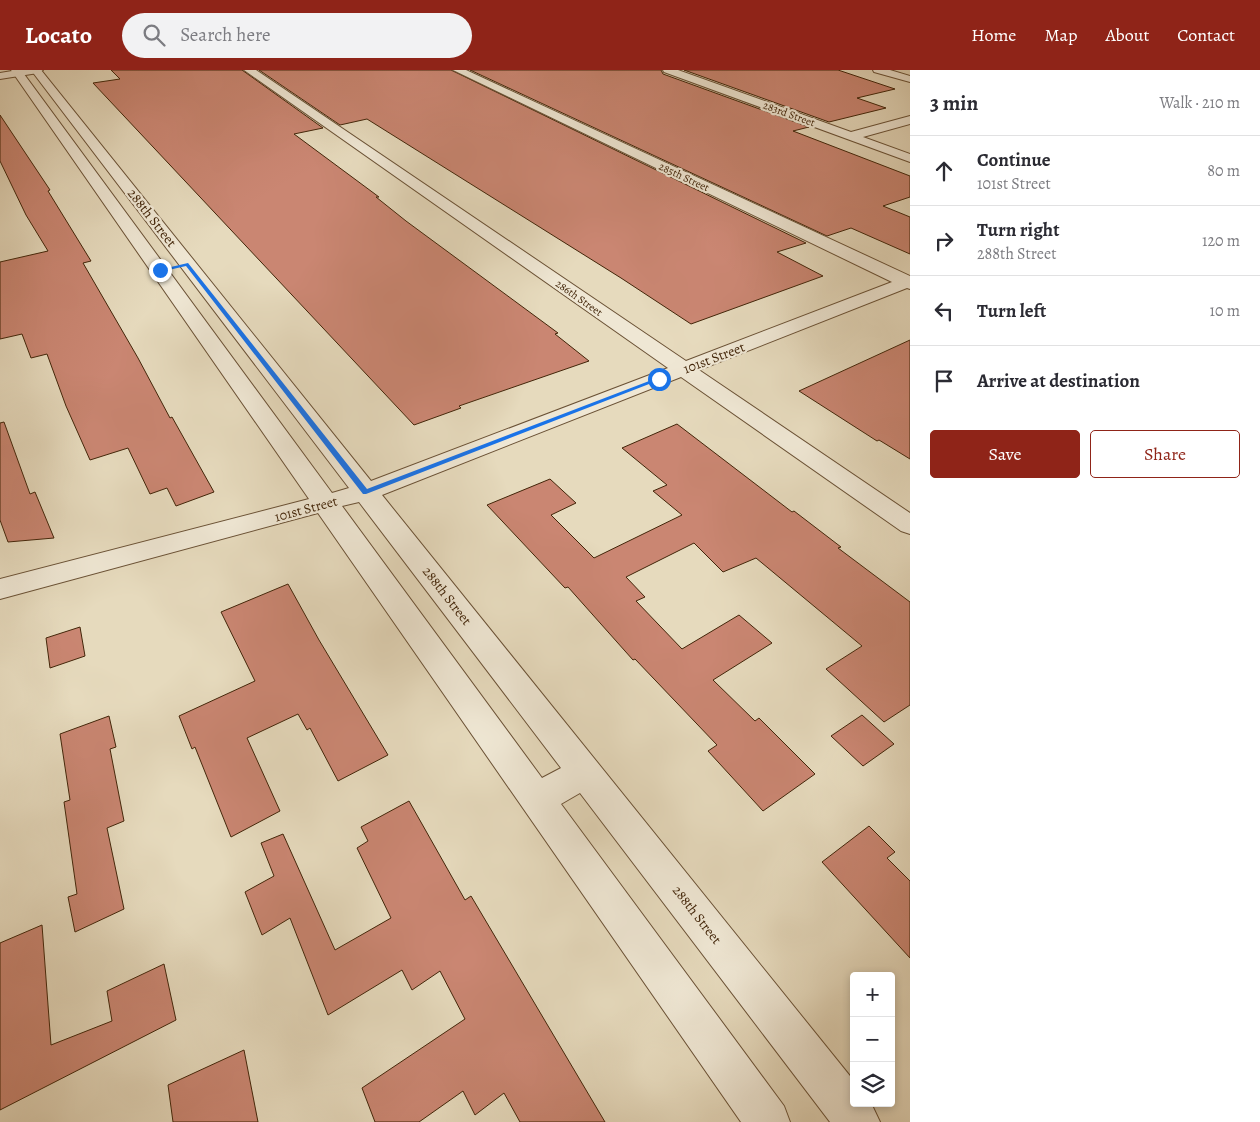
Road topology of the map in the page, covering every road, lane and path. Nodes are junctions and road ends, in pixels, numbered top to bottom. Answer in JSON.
{"nodes":[{"id":1,"x":249,"y":70,"type":"edge"},
{"id":2,"x":458,"y":70,"type":"edge"},
{"id":3,"x":668,"y":70,"type":"edge"},
{"id":4,"x":878,"y":70,"type":"edge"},
{"id":5,"x":22,"y":72,"type":"edge"},
{"id":6,"x":910,"y":79,"type":"edge"},
{"id":7,"x":910,"y":120,"type":"edge"},
{"id":8,"x":852,"y":136,"type":"junction"},
{"id":9,"x":910,"y":158,"type":"edge"},
{"id":10,"x":188,"y":264,"type":"junction"},
{"id":11,"x":160,"y":270,"type":"junction"},
{"id":12,"x":909,"y":282,"type":"edge"},
{"id":13,"x":684,"y":370,"type":"junction"},
{"id":14,"x":366,"y":492,"type":"junction"},
{"id":15,"x":327,"y":504,"type":"junction"},
{"id":16,"x":910,"y":525,"type":"edge"},
{"id":17,"x":0,"y":589,"type":"edge"},
{"id":18,"x":584,"y":772,"type":"junction"},
{"id":19,"x":538,"y":799,"type":"junction"},
{"id":20,"x":768,"y":1122,"type":"edge"},
{"id":21,"x":858,"y":1122,"type":"edge"}],
"edges":[{"from":1,"to":13,"type":"street","name":"286th Street"},
{"from":2,"to":12,"type":"street","name":"285th Street"},
{"from":3,"to":8,"type":"street","name":"283rd Street"},
{"from":4,"to":6,"type":"street"},
{"from":5,"to":10,"type":"street","name":"288th Street"},
{"from":5,"to":11,"type":"street","name":"288th Street"},
{"from":7,"to":8,"type":"street"},
{"from":8,"to":9,"type":"street","name":"283rd Street"},
{"from":10,"to":11,"type":"street"},
{"from":10,"to":14,"type":"street","name":"288th Street"},
{"from":11,"to":15,"type":"street","name":"288th Street"},
{"from":12,"to":13,"type":"street","name":"101st Street"},
{"from":13,"to":14,"type":"street","name":"101st Street"},
{"from":13,"to":16,"type":"street","name":"286th Street"},
{"from":14,"to":15,"type":"street","name":"101st Street"},
{"from":14,"to":18,"type":"street","name":"288th Street"},
{"from":15,"to":17,"type":"street","name":"101st Street"},
{"from":15,"to":19,"type":"street","name":"288th Street"},
{"from":18,"to":19,"type":"street"},
{"from":18,"to":21,"type":"street","name":"288th Street"},
{"from":19,"to":20,"type":"street","name":"288th Street"}]}
